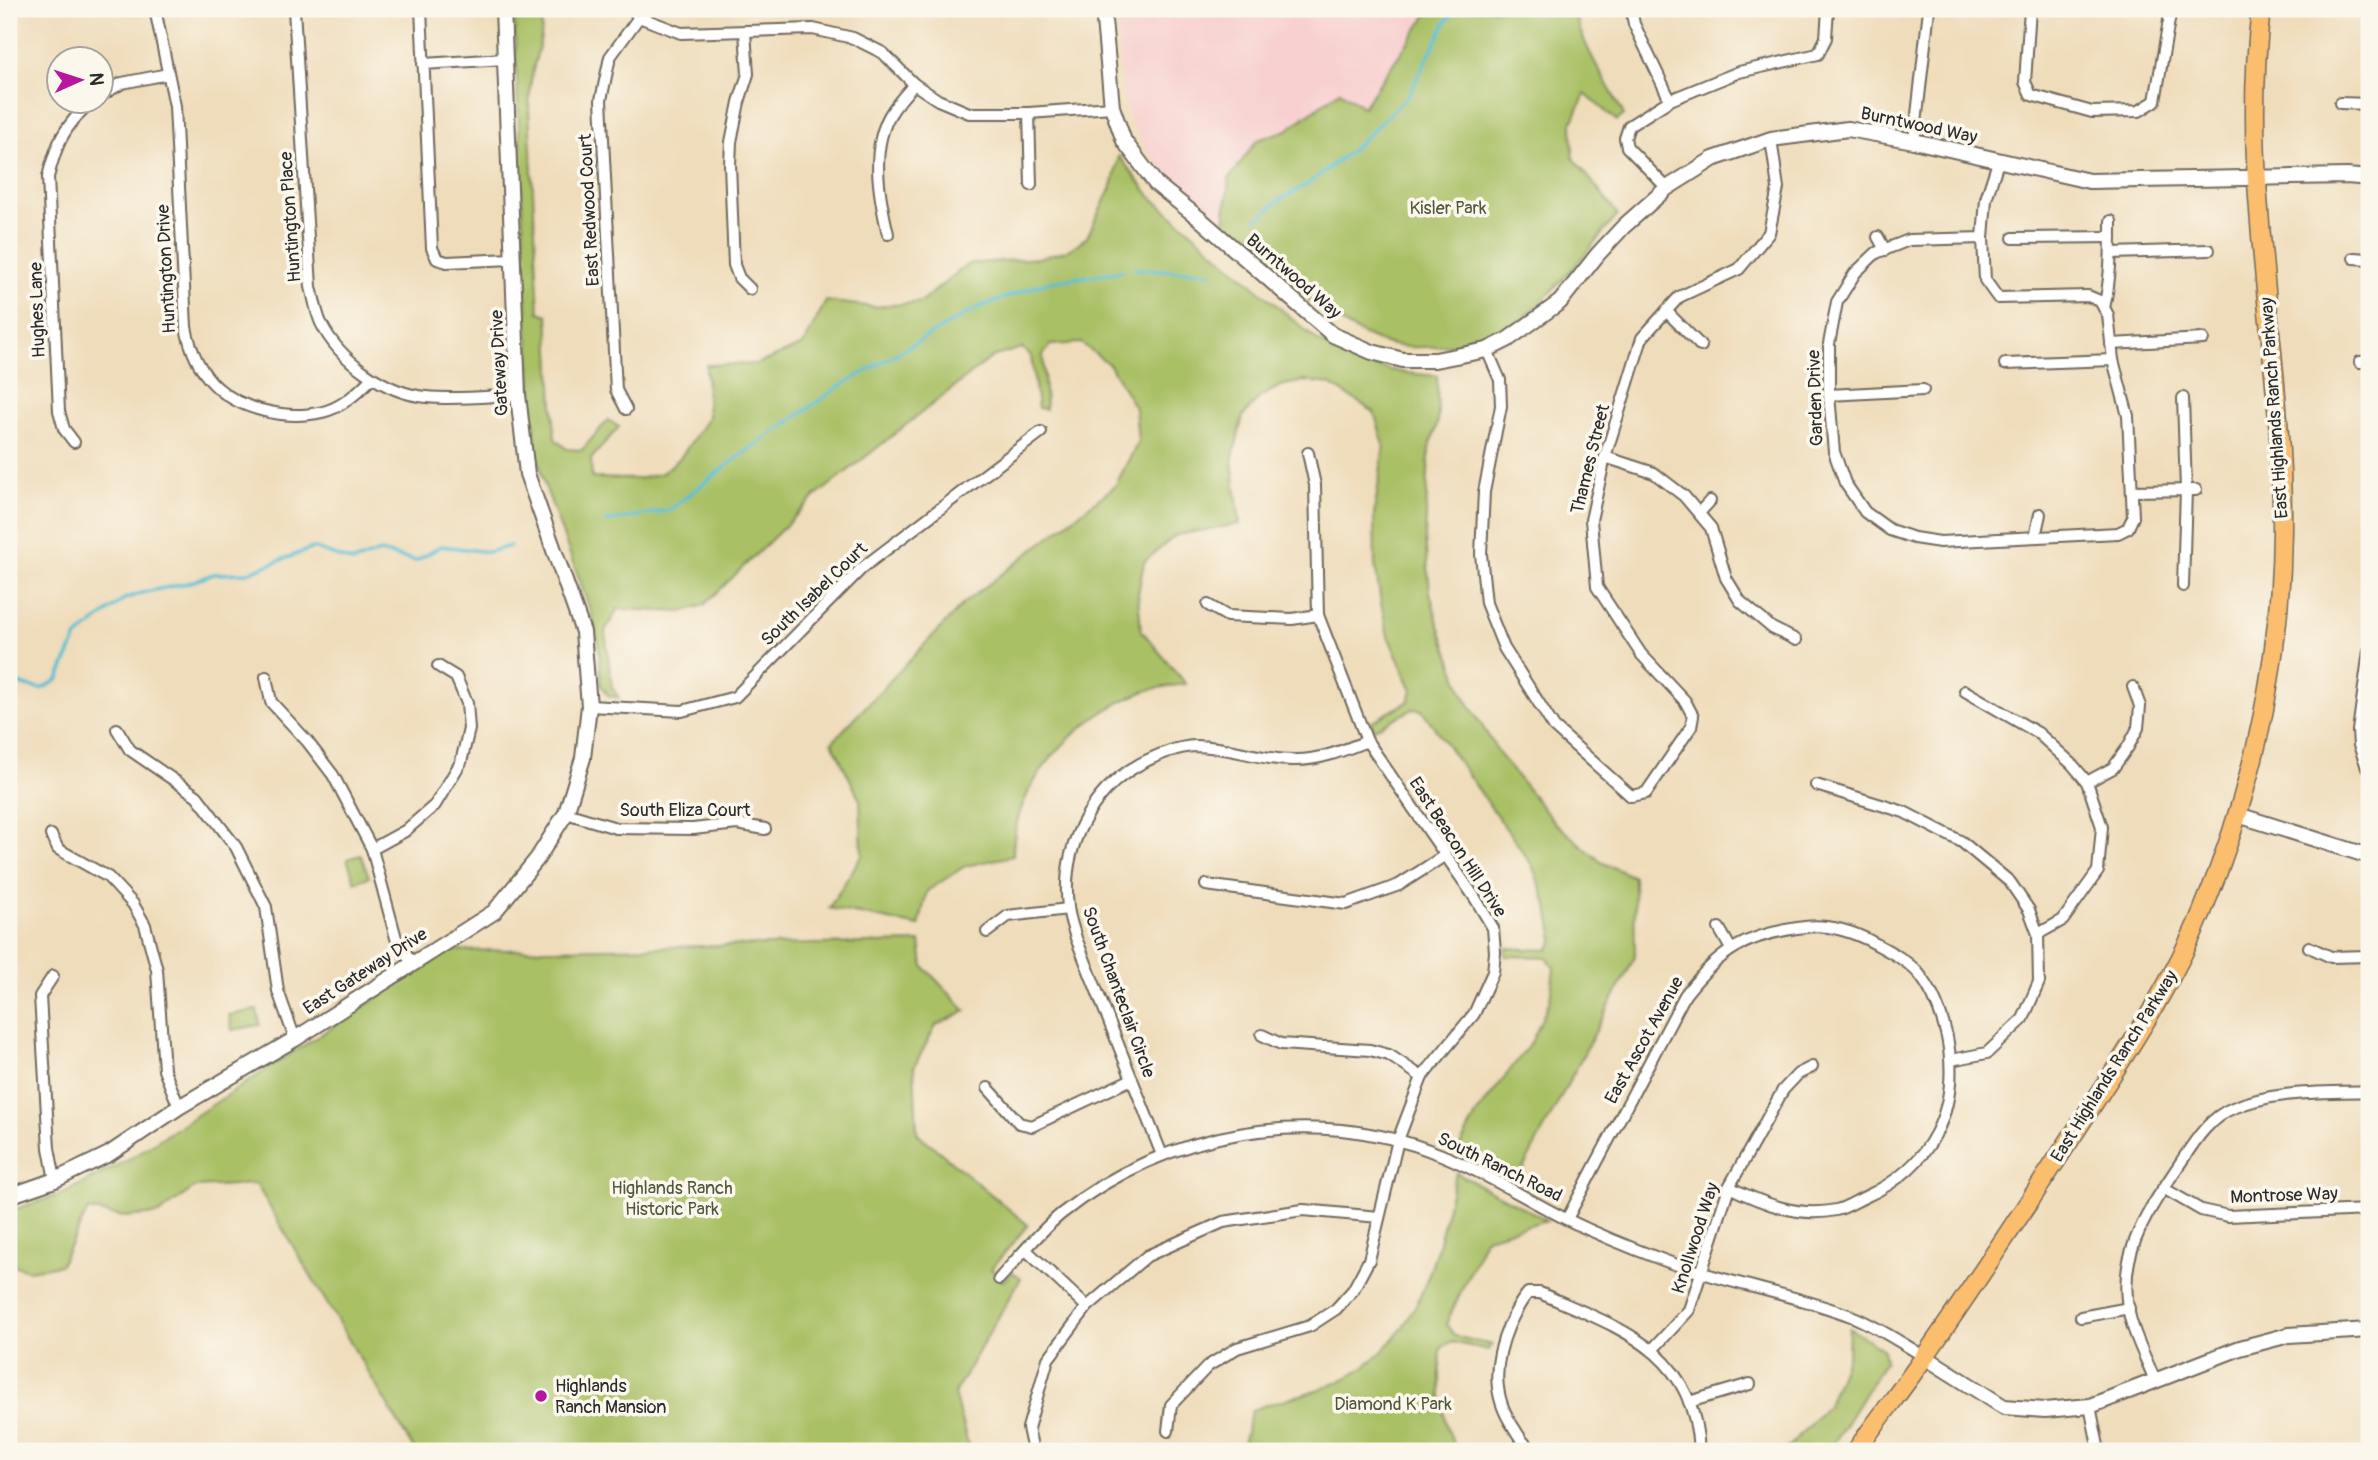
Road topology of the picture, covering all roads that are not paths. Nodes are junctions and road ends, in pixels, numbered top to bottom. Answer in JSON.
{"nodes":[{"id":1,"x":155,"y":9,"type":"edge"},
{"id":2,"x":294,"y":9,"type":"edge"},
{"id":3,"x":421,"y":9,"type":"edge"},
{"id":4,"x":503,"y":9,"type":"edge"},
{"id":5,"x":1103,"y":9,"type":"edge"},
{"id":6,"x":1631,"y":9,"type":"edge"},
{"id":7,"x":1828,"y":9,"type":"edge"},
{"id":8,"x":1929,"y":9,"type":"edge"},
{"id":9,"x":2030,"y":9,"type":"edge"},
{"id":10,"x":2171,"y":9,"type":"edge"},
{"id":11,"x":2261,"y":9,"type":"edge"},
{"id":12,"x":636,"y":13,"type":"edge"},
{"id":13,"x":745,"y":32,"type":"junction"},
{"id":14,"x":505,"y":59,"type":"junction"},
{"id":15,"x":423,"y":64,"type":"junction"},
{"id":16,"x":168,"y":74,"type":"junction"},
{"id":17,"x":914,"y":84,"type":"junction"},
{"id":18,"x":116,"y":87,"type":"edge"},
{"id":19,"x":1670,"y":100,"type":"junction"},
{"id":20,"x":2340,"y":103,"type":"dead end"},
{"id":21,"x":2369,"y":104,"type":"edge"},
{"id":22,"x":1112,"y":107,"type":"junction"},
{"id":23,"x":1028,"y":113,"type":"junction"},
{"id":24,"x":76,"y":116,"type":"edge"},
{"id":25,"x":1771,"y":139,"type":"junction"},
{"id":26,"x":1914,"y":141,"type":"junction"},
{"id":27,"x":1998,"y":162,"type":"junction"},
{"id":28,"x":2255,"y":177,"type":"junction"},
{"id":29,"x":2369,"y":178,"type":"edge"},
{"id":30,"x":1031,"y":185,"type":"dead end"},
{"id":31,"x":1667,"y":188,"type":"junction"},
{"id":32,"x":2111,"y":221,"type":"dead end"},
{"id":33,"x":888,"y":234,"type":"dead end"},
{"id":34,"x":1878,"y":237,"type":"dead end"},
{"id":35,"x":2111,"y":237,"type":"junction"},
{"id":36,"x":1983,"y":238,"type":"junction"},
{"id":37,"x":2013,"y":238,"type":"dead end"},
{"id":38,"x":1885,"y":250,"type":"junction"},
{"id":39,"x":2209,"y":250,"type":"dead end"},
{"id":40,"x":2112,"y":253,"type":"junction"},
{"id":41,"x":2354,"y":258,"type":"dead end"},
{"id":42,"x":512,"y":259,"type":"junction"},
{"id":43,"x":2369,"y":259,"type":"edge"},
{"id":44,"x":750,"y":289,"type":"dead end"},
{"id":45,"x":2104,"y":308,"type":"junction"},
{"id":46,"x":1666,"y":311,"type":"junction"},
{"id":47,"x":2203,"y":339,"type":"dead end"},
{"id":48,"x":2111,"y":344,"type":"junction"},
{"id":49,"x":1701,"y":346,"type":"dead end"},
{"id":50,"x":1488,"y":350,"type":"junction"},
{"id":51,"x":2113,"y":360,"type":"junction"},
{"id":52,"x":2006,"y":364,"type":"dead end"},
{"id":53,"x":372,"y":378,"type":"junction"},
{"id":54,"x":1923,"y":390,"type":"dead end"},
{"id":55,"x":518,"y":395,"type":"junction"},
{"id":56,"x":1829,"y":395,"type":"junction"},
{"id":57,"x":2183,"y":398,"type":"dead end"},
{"id":58,"x":626,"y":409,"type":"dead end"},
{"id":59,"x":1041,"y":432,"type":"dead end"},
{"id":60,"x":74,"y":442,"type":"dead end"},
{"id":61,"x":1308,"y":453,"type":"dead end"},
{"id":62,"x":1605,"y":457,"type":"junction"},
{"id":63,"x":2191,"y":490,"type":"junction"},
{"id":64,"x":2132,"y":491,"type":"junction"},
{"id":65,"x":1710,"y":501,"type":"dead end"},
{"id":66,"x":1699,"y":513,"type":"junction"},
{"id":67,"x":2040,"y":514,"type":"dead end"},
{"id":68,"x":2035,"y":537,"type":"junction"},
{"id":69,"x":2183,"y":586,"type":"dead end"},
{"id":70,"x":1208,"y":605,"type":"dead end"},
{"id":71,"x":1318,"y":615,"type":"junction"},
{"id":72,"x":1796,"y":640,"type":"dead end"},
{"id":73,"x":2369,"y":650,"type":"edge"},
{"id":74,"x":438,"y":666,"type":"dead end"},
{"id":75,"x":266,"y":677,"type":"dead end"},
{"id":76,"x":2133,"y":687,"type":"dead end"},
{"id":77,"x":1965,"y":691,"type":"dead end"},
{"id":78,"x":589,"y":706,"type":"junction"},
{"id":79,"x":117,"y":729,"type":"dead end"},
{"id":80,"x":1367,"y":741,"type":"junction"},
{"id":81,"x":2367,"y":767,"type":"dead end"},
{"id":82,"x":2087,"y":782,"type":"junction"},
{"id":83,"x":1816,"y":785,"type":"dead end"},
{"id":84,"x":566,"y":813,"type":"junction"},
{"id":85,"x":2238,"y":815,"type":"junction"},
{"id":86,"x":765,"y":829,"type":"dead end"},
{"id":87,"x":51,"y":835,"type":"dead end"},
{"id":88,"x":372,"y":849,"type":"junction"},
{"id":89,"x":1444,"y":856,"type":"junction"},
{"id":90,"x":2369,"y":856,"type":"edge"},
{"id":91,"x":1206,"y":885,"type":"dead end"},
{"id":92,"x":1068,"y":909,"type":"junction"},
{"id":93,"x":1719,"y":928,"type":"dead end"},
{"id":94,"x":987,"y":932,"type":"dead end"},
{"id":95,"x":2038,"y":934,"type":"junction"},
{"id":96,"x":2309,"y":947,"type":"dead end"},
{"id":97,"x":1731,"y":948,"type":"junction"},
{"id":98,"x":2369,"y":956,"type":"edge"},
{"id":99,"x":412,"y":963,"type":"junction"},
{"id":100,"x":52,"y":976,"type":"dead end"},
{"id":101,"x":1262,"y":1035,"type":"dead end"},
{"id":102,"x":295,"y":1039,"type":"junction"},
{"id":103,"x":1951,"y":1059,"type":"junction"},
{"id":104,"x":1812,"y":1067,"type":"dead end"},
{"id":105,"x":1422,"y":1077,"type":"junction"},
{"id":106,"x":1132,"y":1079,"type":"junction"},
{"id":107,"x":988,"y":1088,"type":"dead end"},
{"id":108,"x":2369,"y":1091,"type":"edge"},
{"id":109,"x":179,"y":1107,"type":"junction"},
{"id":110,"x":1398,"y":1140,"type":"junction"},
{"id":111,"x":1162,"y":1155,"type":"junction"},
{"id":112,"x":55,"y":1180,"type":"junction"},
{"id":113,"x":1729,"y":1187,"type":"junction"},
{"id":114,"x":2163,"y":1188,"type":"junction"},
{"id":115,"x":9,"y":1196,"type":"edge"},
{"id":116,"x":2369,"y":1210,"type":"edge"},
{"id":117,"x":1379,"y":1217,"type":"junction"},
{"id":118,"x":1567,"y":1219,"type":"junction"},
{"id":119,"x":1026,"y":1250,"type":"junction"},
{"id":120,"x":1703,"y":1273,"type":"junction"},
{"id":121,"x":999,"y":1279,"type":"dead end"},
{"id":122,"x":1087,"y":1307,"type":"junction"},
{"id":123,"x":2129,"y":1308,"type":"junction"},
{"id":124,"x":2081,"y":1317,"type":"dead end"},
{"id":125,"x":2369,"y":1330,"type":"edge"},
{"id":126,"x":1653,"y":1349,"type":"junction"},
{"id":127,"x":1925,"y":1357,"type":"junction"},
{"id":128,"x":2155,"y":1381,"type":"junction"},
{"id":129,"x":1750,"y":1384,"type":"dead end"},
{"id":130,"x":1689,"y":1402,"type":"junction"},
{"id":131,"x":2090,"y":1406,"type":"junction"},
{"id":132,"x":1168,"y":1431,"type":"dead end"},
{"id":133,"x":1033,"y":1451,"type":"edge"},
{"id":134,"x":1535,"y":1451,"type":"edge"},
{"id":135,"x":1699,"y":1451,"type":"edge"},
{"id":136,"x":1856,"y":1451,"type":"edge"},
{"id":137,"x":2099,"y":1451,"type":"edge"}],
"edges":[{"from":1,"to":16,"type":"street","name":"Huntington Drive"},
{"from":2,"to":53,"type":"street","name":"Huntington Place"},
{"from":3,"to":15,"type":"street"},
{"from":4,"to":14,"type":"street","name":"Gateway Drive"},
{"from":5,"to":22,"type":"street","name":"Burntwood Way"},
{"from":6,"to":19,"type":"street"},
{"from":7,"to":19,"type":"street"},
{"from":8,"to":26,"type":"street"},
{"from":9,"to":10,"type":"street"},
{"from":11,"to":28,"type":"main road","name":"East Highlands Ranch Parkway"},
{"from":12,"to":13,"type":"street"},
{"from":12,"to":58,"type":"street","name":"East Redwood Court"},
{"from":13,"to":17,"type":"street"},
{"from":13,"to":44,"type":"street"},
{"from":14,"to":15,"type":"street"},
{"from":14,"to":42,"type":"street","name":"Gateway Drive"},
{"from":15,"to":42,"type":"street"},
{"from":16,"to":18,"type":"street"},
{"from":16,"to":53,"type":"street","name":"Huntington Drive"},
{"from":17,"to":23,"type":"street"},
{"from":17,"to":33,"type":"street"},
{"from":19,"to":31,"type":"street"},
{"from":20,"to":21,"type":"street"},
{"from":22,"to":23,"type":"street"},
{"from":22,"to":50,"type":"street","name":"Burntwood Way"},
{"from":23,"to":30,"type":"street"},
{"from":24,"to":60,"type":"street","name":"Hughes Lane"},
{"from":25,"to":26,"type":"street","name":"Burntwood Way"},
{"from":25,"to":31,"type":"street","name":"Burntwood Way"},
{"from":25,"to":46,"type":"street","name":"Thames Street"},
{"from":26,"to":27,"type":"street","name":"Burntwood Way"},
{"from":27,"to":28,"type":"street","name":"Burntwood Way"},
{"from":27,"to":36,"type":"street"},
{"from":28,"to":29,"type":"street","name":"Burntwood Way"},
{"from":28,"to":85,"type":"main road","name":"East Highlands Ranch Parkway"},
{"from":31,"to":50,"type":"street","name":"Burntwood Way"},
{"from":32,"to":35,"type":"street"},
{"from":34,"to":38,"type":"street"},
{"from":35,"to":37,"type":"street"},
{"from":35,"to":40,"type":"street"},
{"from":36,"to":38,"type":"street","name":"Garden Drive"},
{"from":36,"to":45,"type":"street"},
{"from":38,"to":56,"type":"street","name":"Garden Drive"},
{"from":39,"to":40,"type":"street"},
{"from":40,"to":45,"type":"street"},
{"from":41,"to":43,"type":"street"},
{"from":42,"to":55,"type":"street","name":"Gateway Drive"},
{"from":45,"to":48,"type":"street"},
{"from":46,"to":49,"type":"street"},
{"from":46,"to":62,"type":"street","name":"Thames Street"},
{"from":47,"to":48,"type":"street"},
{"from":48,"to":51,"type":"street"},
{"from":50,"to":62,"type":"street","name":"Thames Street"},
{"from":51,"to":52,"type":"street"},
{"from":51,"to":64,"type":"street"},
{"from":53,"to":55,"type":"street","name":"Huntington Place"},
{"from":54,"to":56,"type":"street"},
{"from":55,"to":78,"type":"street","name":"Gateway Drive"},
{"from":56,"to":68,"type":"street","name":"Garden Drive"},
{"from":57,"to":63,"type":"street"},
{"from":59,"to":78,"type":"street","name":"South Isabel Court"},
{"from":61,"to":71,"type":"street","name":"East Beacon Hill Drive"},
{"from":62,"to":66,"type":"street"},
{"from":63,"to":64,"type":"street"},
{"from":63,"to":69,"type":"street"},
{"from":64,"to":68,"type":"street","name":"Garden Drive"},
{"from":65,"to":66,"type":"street"},
{"from":66,"to":72,"type":"street"},
{"from":67,"to":68,"type":"street"},
{"from":70,"to":71,"type":"street"},
{"from":71,"to":80,"type":"street","name":"East Beacon Hill Drive"},
{"from":73,"to":81,"type":"street"},
{"from":74,"to":88,"type":"street"},
{"from":75,"to":88,"type":"street"},
{"from":76,"to":82,"type":"street"},
{"from":77,"to":82,"type":"street"},
{"from":78,"to":84,"type":"street","name":"East Gateway Drive"},
{"from":79,"to":102,"type":"street"},
{"from":80,"to":89,"type":"street","name":"East Beacon Hill Drive"},
{"from":80,"to":92,"type":"street","name":"South Chanteclair Circle"},
{"from":82,"to":95,"type":"street"},
{"from":83,"to":95,"type":"street"},
{"from":84,"to":86,"type":"street","name":"South Eliza Court"},
{"from":84,"to":99,"type":"street","name":"East Gateway Drive"},
{"from":85,"to":90,"type":"street"},
{"from":85,"to":127,"type":"main road","name":"East Highlands Ranch Parkway"},
{"from":87,"to":109,"type":"street"},
{"from":88,"to":99,"type":"street"},
{"from":89,"to":91,"type":"street"},
{"from":89,"to":105,"type":"street","name":"East Beacon Hill Drive"},
{"from":92,"to":94,"type":"street"},
{"from":92,"to":106,"type":"street","name":"South Chanteclair Circle"},
{"from":93,"to":97,"type":"street"},
{"from":95,"to":103,"type":"street"},
{"from":96,"to":98,"type":"street"},
{"from":97,"to":103,"type":"street","name":"East Ascot Avenue"},
{"from":97,"to":118,"type":"street","name":"East Ascot Avenue"},
{"from":99,"to":102,"type":"street","name":"East Gateway Drive"},
{"from":100,"to":112,"type":"street"},
{"from":101,"to":105,"type":"street"},
{"from":102,"to":109,"type":"street","name":"East Gateway Drive"},
{"from":103,"to":113,"type":"street","name":"East Ascot Avenue"},
{"from":104,"to":113,"type":"street","name":"Knollwood Way"},
{"from":105,"to":110,"type":"street","name":"East Beacon Hill Drive"},
{"from":106,"to":107,"type":"street"},
{"from":106,"to":111,"type":"street","name":"South Chanteclair Circle"},
{"from":108,"to":114,"type":"street"},
{"from":109,"to":112,"type":"street","name":"East Gateway Drive"},
{"from":110,"to":111,"type":"street","name":"South Ranch Road"},
{"from":110,"to":117,"type":"street","name":"East Beacon Hill Drive"},
{"from":110,"to":118,"type":"street","name":"South Ranch Road"},
{"from":111,"to":119,"type":"street","name":"South Ranch Road"},
{"from":112,"to":115,"type":"street"},
{"from":113,"to":120,"type":"street","name":"Knollwood Way"},
{"from":114,"to":116,"type":"street","name":"Montrose Way"},
{"from":114,"to":123,"type":"street"},
{"from":117,"to":122,"type":"street"},
{"from":117,"to":132,"type":"street","name":"East Beacon Hill Drive"},
{"from":118,"to":120,"type":"street","name":"South Ranch Road"},
{"from":119,"to":121,"type":"street","name":"South Ranch Road"},
{"from":119,"to":122,"type":"street"},
{"from":120,"to":126,"type":"street","name":"Knollwood Way"},
{"from":120,"to":127,"type":"street","name":"South Ranch Road"},
{"from":122,"to":133,"type":"street"},
{"from":123,"to":124,"type":"street"},
{"from":123,"to":128,"type":"street"},
{"from":125,"to":128,"type":"street"},
{"from":126,"to":130,"type":"street"},
{"from":126,"to":134,"type":"street"},
{"from":127,"to":131,"type":"street"},
{"from":127,"to":136,"type":"main road","name":"East Highlands Ranch Parkway"},
{"from":128,"to":131,"type":"street"},
{"from":129,"to":130,"type":"street"},
{"from":130,"to":135,"type":"street"},
{"from":131,"to":137,"type":"street"}]}
